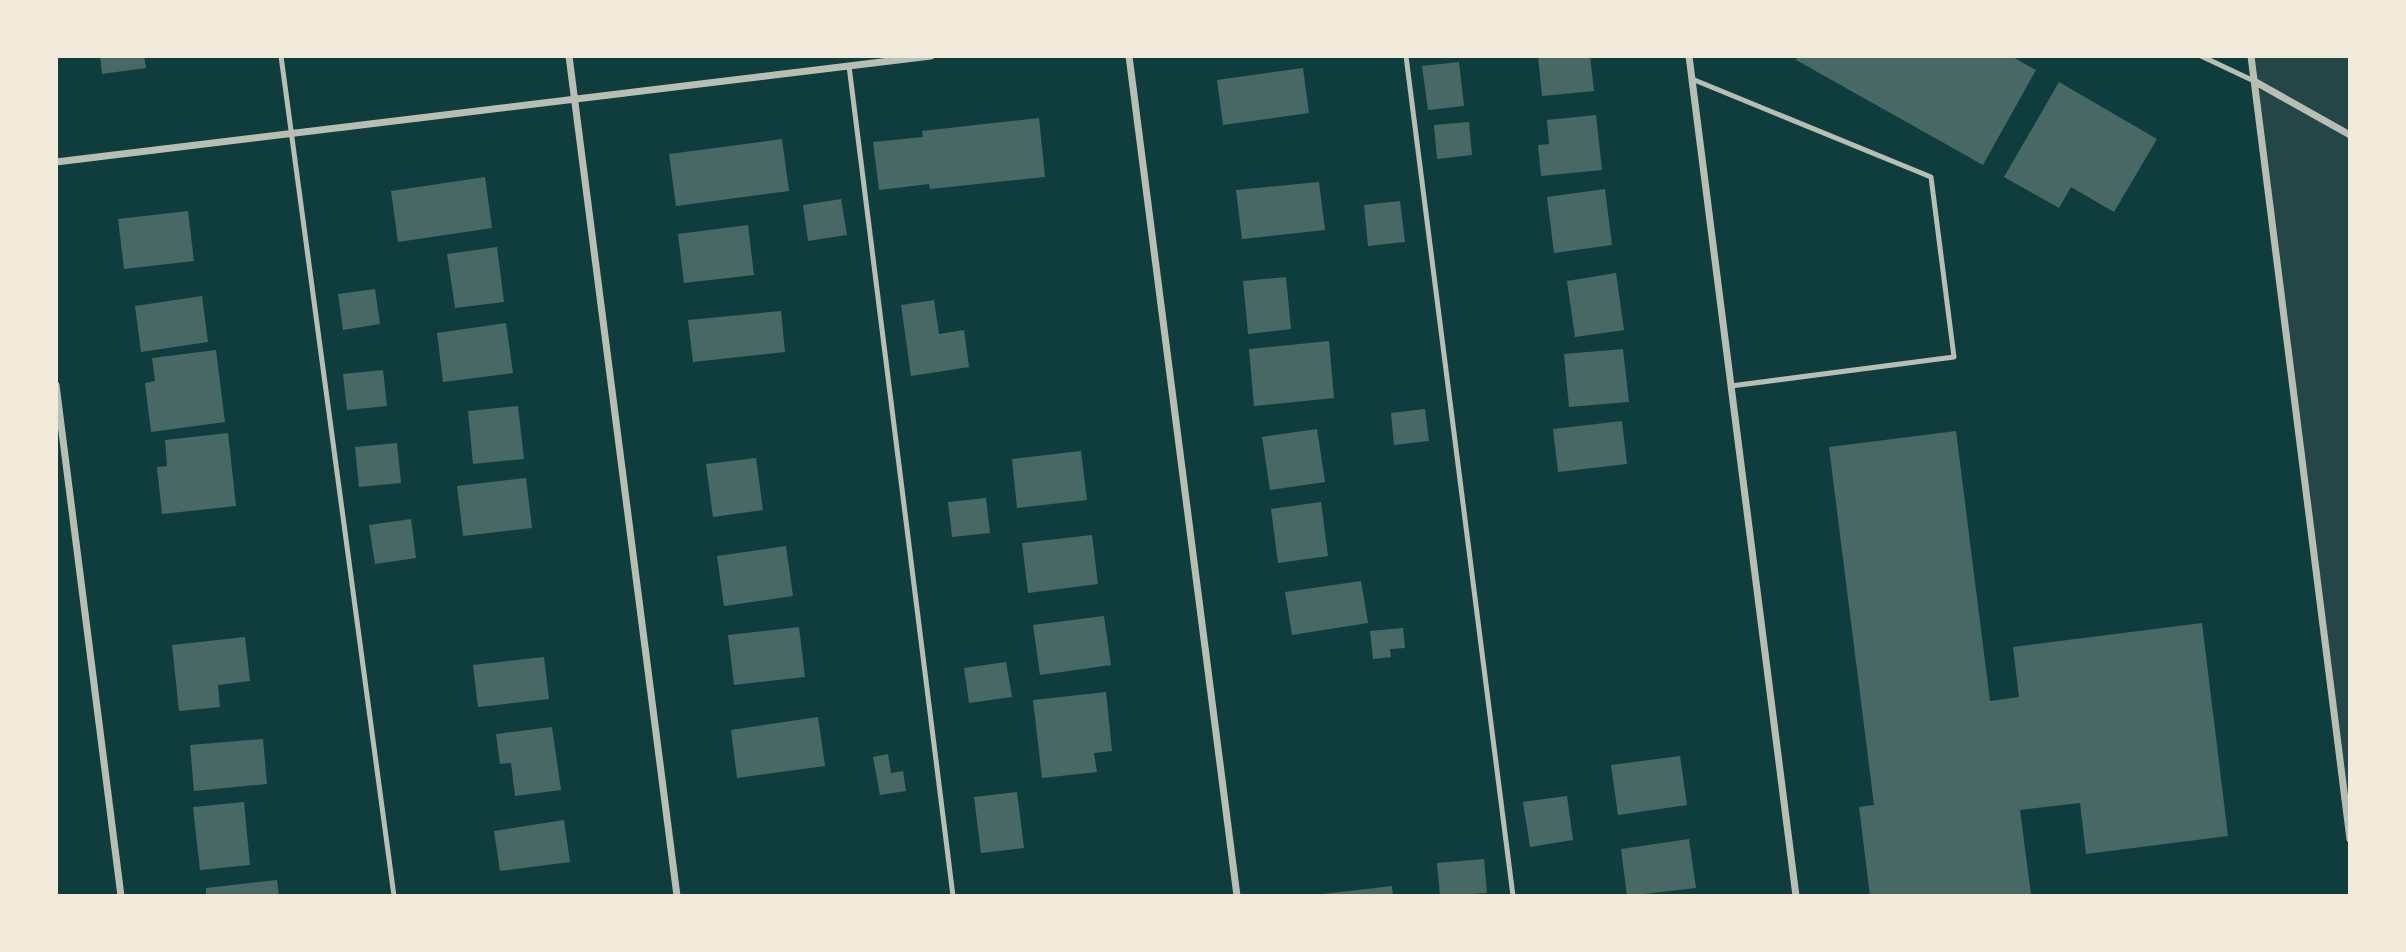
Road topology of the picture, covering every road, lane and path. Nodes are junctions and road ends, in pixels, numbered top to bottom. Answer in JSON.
{"nodes":[{"id":1,"x":281,"y":56,"type":"edge"},
{"id":2,"x":569,"y":56,"type":"edge"},
{"id":3,"x":931,"y":56,"type":"edge"},
{"id":4,"x":1129,"y":56,"type":"edge"},
{"id":5,"x":1406,"y":56,"type":"edge"},
{"id":6,"x":1689,"y":56,"type":"edge"},
{"id":7,"x":2201,"y":56,"type":"edge"},
{"id":8,"x":2251,"y":56,"type":"edge"},
{"id":9,"x":849,"y":66,"type":"junction"},
{"id":10,"x":1692,"y":79,"type":"junction"},
{"id":11,"x":2254,"y":81,"type":"junction"},
{"id":12,"x":575,"y":99,"type":"junction"},
{"id":13,"x":292,"y":134,"type":"junction"},
{"id":14,"x":2350,"y":135,"type":"edge"},
{"id":15,"x":56,"y":162,"type":"edge"},
{"id":16,"x":56,"y":385,"type":"edge"},
{"id":17,"x":1731,"y":386,"type":"junction"},
{"id":18,"x":2350,"y":839,"type":"edge"},
{"id":19,"x":121,"y":896,"type":"edge"},
{"id":20,"x":394,"y":896,"type":"edge"},
{"id":21,"x":677,"y":896,"type":"edge"},
{"id":22,"x":953,"y":896,"type":"edge"},
{"id":23,"x":1237,"y":896,"type":"edge"},
{"id":24,"x":1513,"y":896,"type":"edge"},
{"id":25,"x":1796,"y":896,"type":"edge"}],
"edges":[{"from":1,"to":13,"type":"lane"},
{"from":2,"to":12,"type":"street"},
{"from":3,"to":9,"type":"street"},
{"from":4,"to":23,"type":"street"},
{"from":5,"to":24,"type":"lane"},
{"from":6,"to":10,"type":"street"},
{"from":7,"to":11,"type":"lane"},
{"from":8,"to":11,"type":"street"},
{"from":9,"to":12,"type":"street"},
{"from":9,"to":22,"type":"lane"},
{"from":10,"to":17,"type":"street"},
{"from":10,"to":17,"type":"lane"},
{"from":11,"to":14,"type":"street"},
{"from":11,"to":18,"type":"street"},
{"from":12,"to":13,"type":"street"},
{"from":12,"to":21,"type":"street"},
{"from":13,"to":15,"type":"street"},
{"from":13,"to":20,"type":"lane"},
{"from":16,"to":19,"type":"street"},
{"from":17,"to":25,"type":"street"}]}
